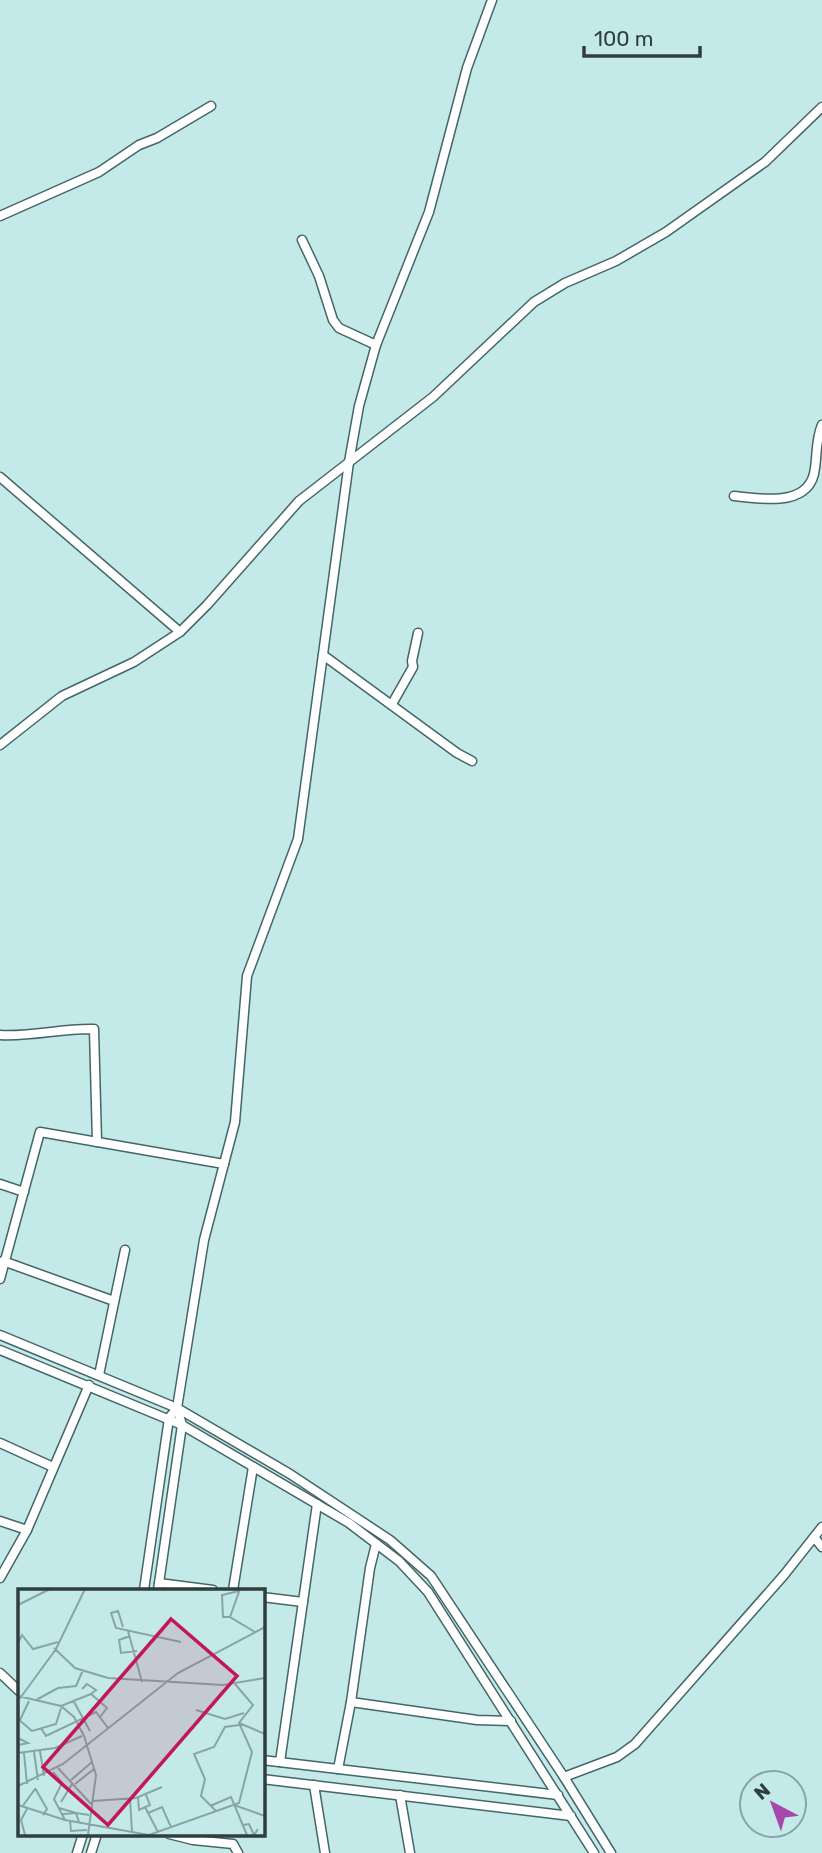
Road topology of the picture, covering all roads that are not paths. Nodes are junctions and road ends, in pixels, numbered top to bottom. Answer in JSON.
{"nodes":[{"id":1,"x":492,"y":0,"type":"edge"},
{"id":2,"x":211,"y":106,"type":"dead end"},
{"id":3,"x":822,"y":107,"type":"edge"},
{"id":4,"x":0,"y":216,"type":"edge"},
{"id":5,"x":302,"y":240,"type":"dead end"},
{"id":6,"x":376,"y":345,"type":"junction"},
{"id":7,"x":822,"y":425,"type":"edge"},
{"id":8,"x":349,"y":461,"type":"junction"},
{"id":9,"x":0,"y":477,"type":"edge"},
{"id":10,"x":734,"y":496,"type":"dead end"},
{"id":11,"x":180,"y":632,"type":"junction"},
{"id":12,"x":418,"y":633,"type":"dead end"},
{"id":13,"x":323,"y":655,"type":"junction"},
{"id":14,"x":392,"y":704,"type":"junction"},
{"id":15,"x":0,"y":745,"type":"edge"},
{"id":16,"x":472,"y":761,"type":"dead end"},
{"id":17,"x":0,"y":1035,"type":"edge"},
{"id":18,"x":97,"y":1142,"type":"junction"},
{"id":19,"x":224,"y":1164,"type":"junction"},
{"id":20,"x":0,"y":1184,"type":"edge"},
{"id":21,"x":24,"y":1192,"type":"junction"},
{"id":22,"x":125,"y":1250,"type":"dead end"},
{"id":23,"x":2,"y":1261,"type":"edge"},
{"id":24,"x":0,"y":1279,"type":"edge"},
{"id":25,"x":114,"y":1300,"type":"junction"},
{"id":26,"x":0,"y":1335,"type":"edge"},
{"id":27,"x":0,"y":1350,"type":"edge"},
{"id":28,"x":99,"y":1375,"type":"junction"},
{"id":29,"x":89,"y":1385,"type":"junction"},
{"id":30,"x":177,"y":1408,"type":"junction"},
{"id":31,"x":169,"y":1418,"type":"junction"},
{"id":32,"x":181,"y":1425,"type":"junction"},
{"id":33,"x":0,"y":1443,"type":"edge"},
{"id":34,"x":53,"y":1466,"type":"junction"},
{"id":35,"x":253,"y":1467,"type":"junction"},
{"id":36,"x":317,"y":1504,"type":"junction"},
{"id":37,"x":0,"y":1521,"type":"edge"},
{"id":38,"x":822,"y":1527,"type":"edge"},
{"id":39,"x":27,"y":1530,"type":"junction"},
{"id":40,"x":814,"y":1537,"type":"junction"},
{"id":41,"x":376,"y":1544,"type":"junction"},
{"id":42,"x":822,"y":1547,"type":"edge"},
{"id":43,"x":0,"y":1578,"type":"edge"},
{"id":44,"x":159,"y":1587,"type":"edge"},
{"id":45,"x":144,"y":1589,"type":"edge"},
{"id":46,"x":186,"y":1589,"type":"edge"},
{"id":47,"x":233,"y":1589,"type":"edge"},
{"id":48,"x":264,"y":1597,"type":"edge"},
{"id":49,"x":303,"y":1602,"type":"junction"},
{"id":50,"x":0,"y":1673,"type":"edge"},
{"id":51,"x":18,"y":1690,"type":"edge"},
{"id":52,"x":351,"y":1702,"type":"junction"},
{"id":53,"x":511,"y":1721,"type":"junction"},
{"id":54,"x":264,"y":1760,"type":"edge"},
{"id":55,"x":280,"y":1762,"type":"junction"},
{"id":56,"x":338,"y":1769,"type":"junction"},
{"id":57,"x":564,"y":1777,"type":"junction"},
{"id":58,"x":264,"y":1779,"type":"edge"},
{"id":59,"x":314,"y":1785,"type":"junction"},
{"id":60,"x":558,"y":1795,"type":"junction"},
{"id":61,"x":400,"y":1796,"type":"junction"},
{"id":62,"x":571,"y":1816,"type":"junction"},
{"id":63,"x":82,"y":1836,"type":"edge"},
{"id":64,"x":96,"y":1836,"type":"edge"},
{"id":65,"x":182,"y":1836,"type":"edge"},
{"id":66,"x":77,"y":1853,"type":"edge"},
{"id":67,"x":91,"y":1853,"type":"edge"},
{"id":68,"x":238,"y":1853,"type":"edge"},
{"id":69,"x":326,"y":1853,"type":"edge"},
{"id":70,"x":410,"y":1853,"type":"edge"},
{"id":71,"x":594,"y":1853,"type":"edge"},
{"id":72,"x":611,"y":1853,"type":"edge"}],
"edges":[{"from":1,"to":6,"type":"street"},
{"from":2,"to":4,"type":"street"},
{"from":3,"to":8,"type":"street"},
{"from":5,"to":6,"type":"street"},
{"from":6,"to":8,"type":"street"},
{"from":7,"to":10,"type":"street"},
{"from":8,"to":11,"type":"street"},
{"from":8,"to":13,"type":"street"},
{"from":9,"to":11,"type":"street"},
{"from":11,"to":15,"type":"street"},
{"from":12,"to":14,"type":"street"},
{"from":13,"to":14,"type":"street"},
{"from":13,"to":19,"type":"street"},
{"from":14,"to":16,"type":"street"},
{"from":17,"to":18,"type":"street"},
{"from":18,"to":19,"type":"street"},
{"from":18,"to":21,"type":"street"},
{"from":19,"to":30,"type":"street"},
{"from":20,"to":21,"type":"street"},
{"from":21,"to":23,"type":"street"},
{"from":22,"to":25,"type":"street"},
{"from":23,"to":24,"type":"street"},
{"from":23,"to":25,"type":"street"},
{"from":25,"to":28,"type":"street"},
{"from":26,"to":28,"type":"street"},
{"from":27,"to":29,"type":"street"},
{"from":28,"to":30,"type":"street"},
{"from":29,"to":31,"type":"street"},
{"from":29,"to":34,"type":"street"},
{"from":30,"to":31,"type":"street"},
{"from":30,"to":32,"type":"street"},
{"from":30,"to":57,"type":"street"},
{"from":31,"to":32,"type":"street"},
{"from":31,"to":45,"type":"street"},
{"from":32,"to":35,"type":"street"},
{"from":32,"to":44,"type":"street"},
{"from":33,"to":34,"type":"street"},
{"from":34,"to":39,"type":"street"},
{"from":35,"to":36,"type":"street"},
{"from":35,"to":47,"type":"street"},
{"from":36,"to":41,"type":"street"},
{"from":36,"to":49,"type":"street"},
{"from":37,"to":39,"type":"street"},
{"from":38,"to":40,"type":"street"},
{"from":39,"to":43,"type":"street"},
{"from":40,"to":42,"type":"street"},
{"from":40,"to":57,"type":"street"},
{"from":41,"to":52,"type":"street"},
{"from":41,"to":53,"type":"street"},
{"from":44,"to":46,"type":"street"},
{"from":48,"to":49,"type":"street"},
{"from":49,"to":55,"type":"street"},
{"from":50,"to":51,"type":"street"},
{"from":52,"to":53,"type":"street"},
{"from":52,"to":56,"type":"street"},
{"from":53,"to":60,"type":"street"},
{"from":54,"to":55,"type":"street"},
{"from":55,"to":56,"type":"street"},
{"from":56,"to":60,"type":"street"},
{"from":57,"to":72,"type":"street"},
{"from":58,"to":59,"type":"street"},
{"from":59,"to":61,"type":"street"},
{"from":59,"to":69,"type":"street"},
{"from":60,"to":62,"type":"street"},
{"from":61,"to":62,"type":"street"},
{"from":61,"to":70,"type":"street"},
{"from":62,"to":71,"type":"street"},
{"from":63,"to":66,"type":"street"},
{"from":64,"to":67,"type":"street"},
{"from":65,"to":68,"type":"street"}]}
